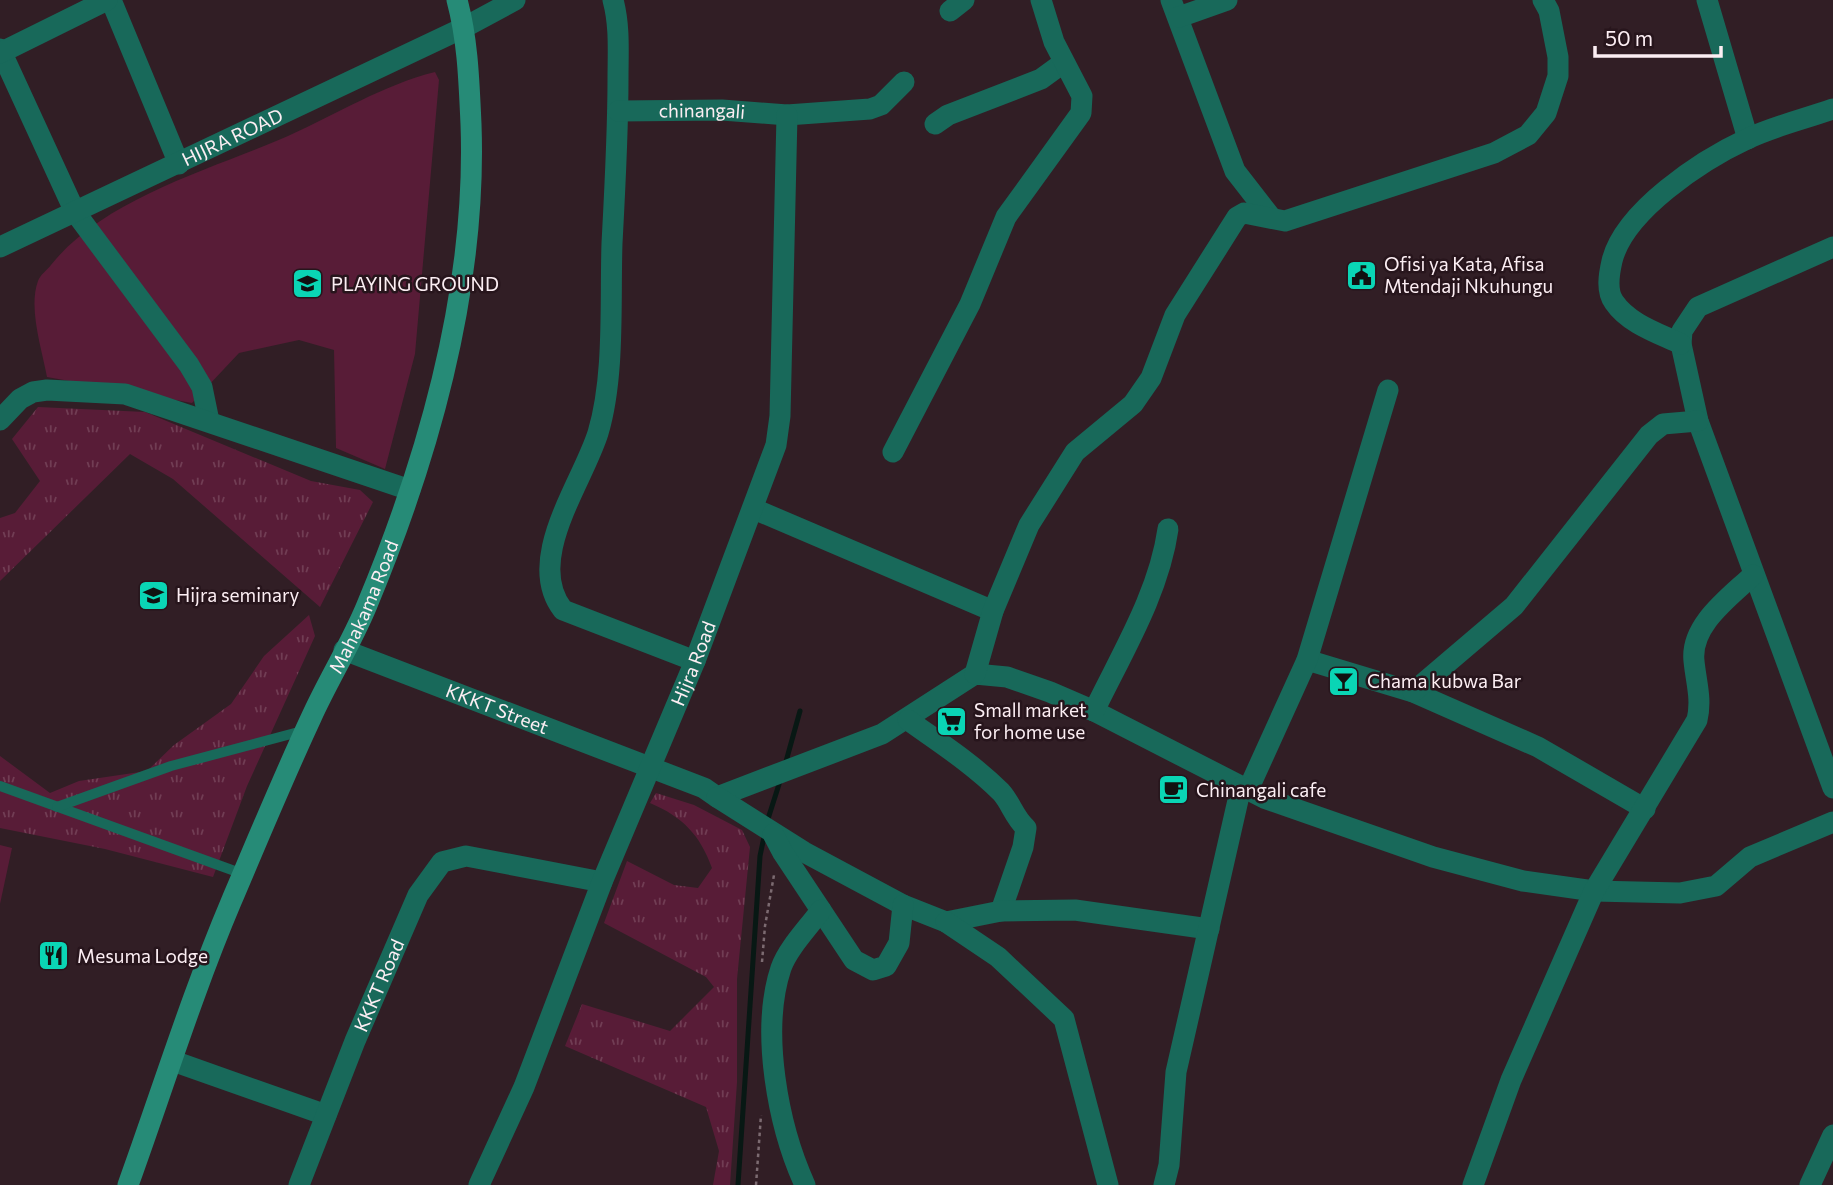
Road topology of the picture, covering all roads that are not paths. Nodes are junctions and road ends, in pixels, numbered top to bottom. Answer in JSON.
{"nodes":[{"id":1,"x":109,"y":0,"type":"edge"},
{"id":2,"x":457,"y":0,"type":"edge"},
{"id":3,"x":613,"y":0,"type":"edge"},
{"id":4,"x":1041,"y":0,"type":"edge"},
{"id":5,"x":1227,"y":0,"type":"edge"},
{"id":6,"x":1543,"y":0,"type":"edge"},
{"id":7,"x":1707,"y":0,"type":"edge"},
{"id":8,"x":511,"y":2,"type":"edge"},
{"id":9,"x":1175,"y":9,"type":"edge"},
{"id":10,"x":465,"y":27,"type":"junction"},
{"id":11,"x":0,"y":51,"type":"edge"},
{"id":12,"x":1063,"y":63,"type":"junction"},
{"id":13,"x":904,"y":82,"type":"dead end"},
{"id":14,"x":1833,"y":109,"type":"edge"},
{"id":15,"x":618,"y":111,"type":"junction"},
{"id":16,"x":787,"y":115,"type":"junction"},
{"id":17,"x":935,"y":124,"type":"dead end"},
{"id":18,"x":1748,"y":139,"type":"junction"},
{"id":19,"x":179,"y":164,"type":"junction"},
{"id":20,"x":75,"y":212,"type":"junction"},
{"id":21,"x":1270,"y":216,"type":"junction"},
{"id":22,"x":0,"y":247,"type":"edge"},
{"id":23,"x":1833,"y":247,"type":"edge"},
{"id":24,"x":1681,"y":344,"type":"junction"},
{"id":25,"x":1388,"y":390,"type":"dead end"},
{"id":26,"x":0,"y":420,"type":"edge"},
{"id":27,"x":209,"y":421,"type":"junction"},
{"id":28,"x":1699,"y":421,"type":"junction"},
{"id":29,"x":893,"y":453,"type":"dead end"},
{"id":30,"x":410,"y":490,"type":"junction"},
{"id":31,"x":754,"y":509,"type":"junction"},
{"id":32,"x":1168,"y":529,"type":"dead end"},
{"id":33,"x":1753,"y":575,"type":"junction"},
{"id":34,"x":993,"y":611,"type":"junction"},
{"id":35,"x":344,"y":650,"type":"junction"},
{"id":36,"x":1307,"y":660,"type":"junction"},
{"id":37,"x":695,"y":661,"type":"junction"},
{"id":38,"x":975,"y":674,"type":"junction"},
{"id":39,"x":1413,"y":692,"type":"junction"},
{"id":40,"x":1094,"y":710,"type":"junction"},
{"id":41,"x":908,"y":720,"type":"junction"},
{"id":42,"x":306,"y":730,"type":"junction"},
{"id":43,"x":652,"y":768,"type":"junction"},
{"id":44,"x":0,"y":786,"type":"edge"},
{"id":45,"x":1833,"y":788,"type":"edge"},
{"id":46,"x":1244,"y":789,"type":"junction"},
{"id":47,"x":717,"y":797,"type":"junction"},
{"id":48,"x":57,"y":807,"type":"junction"},
{"id":49,"x":1645,"y":809,"type":"junction"},
{"id":50,"x":1833,"y":822,"type":"edge"},
{"id":51,"x":772,"y":830,"type":"junction"},
{"id":52,"x":243,"y":874,"type":"junction"},
{"id":53,"x":602,"y":882,"type":"junction"},
{"id":54,"x":1594,"y":891,"type":"junction"},
{"id":55,"x":903,"y":905,"type":"junction"},
{"id":56,"x":821,"y":910,"type":"junction"},
{"id":57,"x":1001,"y":911,"type":"junction"},
{"id":58,"x":946,"y":922,"type":"junction"},
{"id":59,"x":1209,"y":929,"type":"junction"},
{"id":60,"x":173,"y":1061,"type":"junction"},
{"id":61,"x":326,"y":1115,"type":"junction"},
{"id":62,"x":1833,"y":1135,"type":"edge"},
{"id":63,"x":128,"y":1185,"type":"edge"},
{"id":64,"x":299,"y":1185,"type":"edge"},
{"id":65,"x":479,"y":1185,"type":"edge"},
{"id":66,"x":805,"y":1185,"type":"edge"},
{"id":67,"x":1108,"y":1185,"type":"edge"},
{"id":68,"x":1164,"y":1185,"type":"edge"},
{"id":69,"x":1472,"y":1185,"type":"edge"},
{"id":70,"x":1810,"y":1185,"type":"edge"}],
"edges":[{"from":1,"to":11,"type":"street"},
{"from":1,"to":19,"type":"street"},
{"from":2,"to":10,"type":"street","name":"Mahakama Road"},
{"from":3,"to":15,"type":"street"},
{"from":4,"to":12,"type":"street"},
{"from":5,"to":9,"type":"street"},
{"from":6,"to":21,"type":"street"},
{"from":7,"to":18,"type":"street"},
{"from":8,"to":10,"type":"street","name":"HIJRA ROAD"},
{"from":9,"to":21,"type":"street"},
{"from":10,"to":19,"type":"street","name":"HIJRA ROAD"},
{"from":10,"to":30,"type":"street","name":"Mahakama Road"},
{"from":11,"to":20,"type":"street"},
{"from":12,"to":17,"type":"street"},
{"from":12,"to":29,"type":"street"},
{"from":13,"to":16,"type":"street","name":"chinangali"},
{"from":14,"to":18,"type":"street"},
{"from":15,"to":16,"type":"street","name":"chinangali"},
{"from":15,"to":37,"type":"street"},
{"from":16,"to":31,"type":"street","name":"Hijra Road"},
{"from":18,"to":24,"type":"street"},
{"from":19,"to":20,"type":"street","name":"HIJRA ROAD"},
{"from":20,"to":22,"type":"street","name":"HIJRA ROAD"},
{"from":20,"to":27,"type":"street"},
{"from":21,"to":34,"type":"street"},
{"from":23,"to":24,"type":"street"},
{"from":24,"to":28,"type":"street"},
{"from":25,"to":36,"type":"street"},
{"from":26,"to":27,"type":"street"},
{"from":27,"to":30,"type":"street"},
{"from":28,"to":33,"type":"street"},
{"from":28,"to":39,"type":"street"},
{"from":30,"to":35,"type":"street","name":"Mahakama Road"},
{"from":31,"to":34,"type":"street"},
{"from":31,"to":37,"type":"street","name":"Hijra Road"},
{"from":32,"to":40,"type":"street"},
{"from":33,"to":45,"type":"street"},
{"from":33,"to":49,"type":"street"},
{"from":34,"to":38,"type":"street"},
{"from":35,"to":42,"type":"street","name":"Mahakama Road"},
{"from":35,"to":43,"type":"street","name":"KKKT Street"},
{"from":36,"to":39,"type":"street"},
{"from":36,"to":46,"type":"street"},
{"from":37,"to":43,"type":"street","name":"Hijra Road"},
{"from":38,"to":40,"type":"street"},
{"from":38,"to":41,"type":"street"},
{"from":39,"to":49,"type":"street"},
{"from":40,"to":46,"type":"street"},
{"from":41,"to":47,"type":"street"},
{"from":41,"to":57,"type":"street"},
{"from":42,"to":48,"type":"lane"},
{"from":42,"to":52,"type":"street","name":"Mahakama Road"},
{"from":43,"to":47,"type":"street","name":"KKKT Street"},
{"from":43,"to":53,"type":"street","name":"Hijra Road"},
{"from":44,"to":48,"type":"lane"},
{"from":46,"to":54,"type":"street"},
{"from":46,"to":59,"type":"street"},
{"from":47,"to":51,"type":"street","name":"KKKT Street"},
{"from":48,"to":52,"type":"lane"},
{"from":49,"to":54,"type":"street"},
{"from":50,"to":54,"type":"street"},
{"from":51,"to":55,"type":"street","name":"KKKT Street"},
{"from":51,"to":56,"type":"street"},
{"from":52,"to":60,"type":"street","name":"Mahakama Road"},
{"from":53,"to":61,"type":"street","name":"KKKT Road"},
{"from":53,"to":65,"type":"street","name":"Hijra Road"},
{"from":54,"to":69,"type":"street"},
{"from":55,"to":56,"type":"street"},
{"from":55,"to":58,"type":"street","name":"KKKT Street"},
{"from":56,"to":66,"type":"street"},
{"from":57,"to":58,"type":"street"},
{"from":57,"to":59,"type":"street"},
{"from":58,"to":67,"type":"street","name":"KKKT Street"},
{"from":59,"to":68,"type":"street"},
{"from":60,"to":61,"type":"street"},
{"from":60,"to":63,"type":"street","name":"Mahakama Road"},
{"from":61,"to":64,"type":"street","name":"KKKT Road"},
{"from":62,"to":70,"type":"street"}]}
